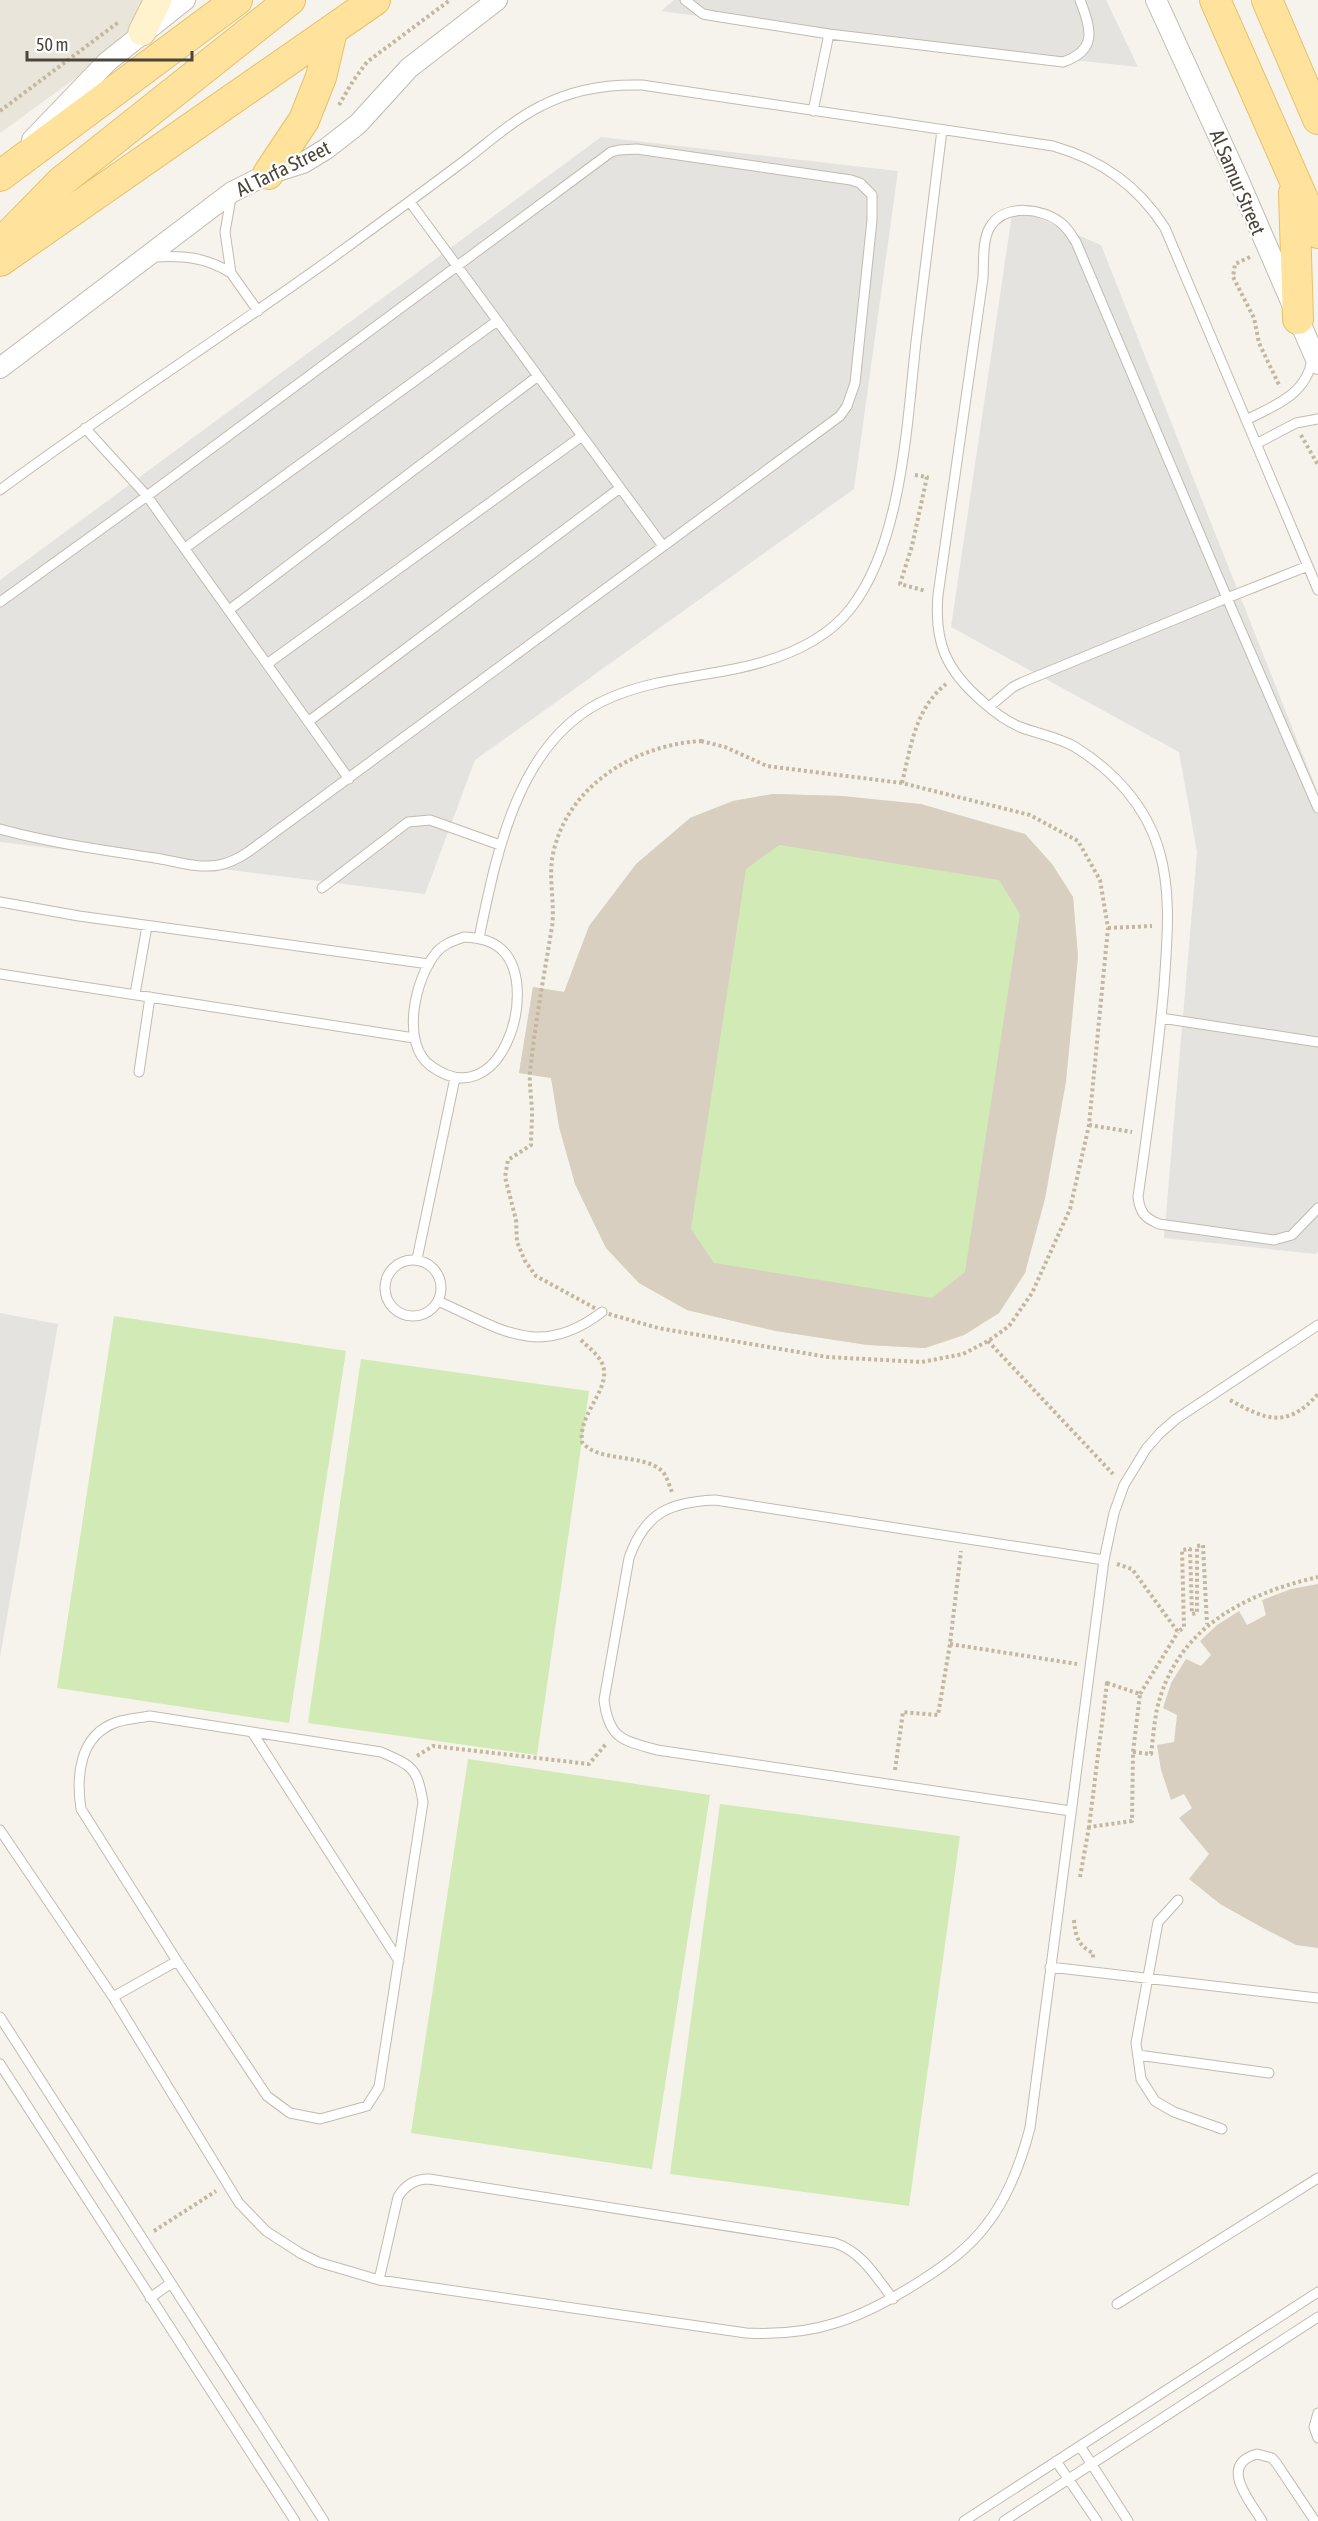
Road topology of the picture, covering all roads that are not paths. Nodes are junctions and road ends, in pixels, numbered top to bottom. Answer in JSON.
{"nodes":[{"id":1,"x":158,"y":0,"type":"edge"},
{"id":2,"x":185,"y":0,"type":"edge"},
{"id":3,"x":237,"y":0,"type":"edge"},
{"id":4,"x":290,"y":0,"type":"edge"},
{"id":5,"x":375,"y":0,"type":"edge"},
{"id":6,"x":497,"y":0,"type":"edge"},
{"id":7,"x":685,"y":0,"type":"edge"},
{"id":8,"x":1080,"y":0,"type":"edge"},
{"id":9,"x":1156,"y":0,"type":"edge"},
{"id":10,"x":1215,"y":0,"type":"edge"},
{"id":11,"x":1267,"y":0,"type":"edge"},
{"id":12,"x":134,"y":24,"type":"junction"},
{"id":13,"x":332,"y":31,"type":"junction"},
{"id":14,"x":828,"y":34,"type":"junction"},
{"id":15,"x":813,"y":111,"type":"junction"},
{"id":16,"x":1318,"y":119,"type":"edge"},
{"id":17,"x":942,"y":130,"type":"junction"},
{"id":18,"x":268,"y":174,"type":"junction"},
{"id":19,"x":0,"y":176,"type":"edge"},
{"id":20,"x":1293,"y":181,"type":"junction"},
{"id":21,"x":232,"y":192,"type":"junction"},
{"id":22,"x":410,"y":202,"type":"junction"},
{"id":23,"x":1318,"y":234,"type":"edge"},
{"id":24,"x":0,"y":244,"type":"edge"},
{"id":25,"x":149,"y":257,"type":"junction"},
{"id":26,"x":0,"y":261,"type":"edge"},
{"id":27,"x":457,"y":266,"type":"junction"},
{"id":28,"x":231,"y":273,"type":"junction"},
{"id":29,"x":258,"y":311,"type":"junction"},
{"id":30,"x":1298,"y":319,"type":"junction"},
{"id":31,"x":497,"y":321,"type":"junction"},
{"id":32,"x":1316,"y":359,"type":"edge"},
{"id":33,"x":0,"y":368,"type":"edge"},
{"id":34,"x":538,"y":376,"type":"junction"},
{"id":35,"x":1318,"y":419,"type":"edge"},
{"id":36,"x":1246,"y":420,"type":"junction"},
{"id":37,"x":85,"y":428,"type":"junction"},
{"id":38,"x":582,"y":436,"type":"junction"},
{"id":39,"x":1256,"y":444,"type":"junction"},
{"id":40,"x":620,"y":488,"type":"junction"},
{"id":41,"x":0,"y":490,"type":"edge"},
{"id":42,"x":147,"y":496,"type":"junction"},
{"id":43,"x":663,"y":546,"type":"junction"},
{"id":44,"x":185,"y":548,"type":"junction"},
{"id":45,"x":1308,"y":566,"type":"junction"},
{"id":46,"x":1318,"y":590,"type":"edge"},
{"id":47,"x":1227,"y":598,"type":"junction"},
{"id":48,"x":0,"y":602,"type":"edge"},
{"id":49,"x":229,"y":610,"type":"junction"},
{"id":50,"x":267,"y":664,"type":"junction"},
{"id":51,"x":989,"y":707,"type":"junction"},
{"id":52,"x":309,"y":722,"type":"junction"},
{"id":53,"x":350,"y":779,"type":"junction"},
{"id":54,"x":1318,"y":808,"type":"edge"},
{"id":55,"x":0,"y":829,"type":"edge"},
{"id":56,"x":500,"y":845,"type":"junction"},
{"id":57,"x":322,"y":888,"type":"dead end"},
{"id":58,"x":0,"y":902,"type":"edge"},
{"id":59,"x":147,"y":926,"type":"junction"},
{"id":60,"x":479,"y":938,"type":"junction"},
{"id":61,"x":429,"y":964,"type":"junction"},
{"id":62,"x":0,"y":974,"type":"edge"},
{"id":63,"x":135,"y":994,"type":"junction"},
{"id":64,"x":150,"y":997,"type":"junction"},
{"id":65,"x":1161,"y":1018,"type":"junction"},
{"id":66,"x":414,"y":1038,"type":"junction"},
{"id":67,"x":1318,"y":1042,"type":"edge"},
{"id":68,"x":139,"y":1072,"type":"dead end"},
{"id":69,"x":455,"y":1078,"type":"junction"},
{"id":70,"x":1318,"y":1208,"type":"edge"},
{"id":71,"x":417,"y":1259,"type":"junction"},
{"id":72,"x":438,"y":1302,"type":"junction"},
{"id":73,"x":602,"y":1312,"type":"road end"},
{"id":74,"x":1318,"y":1325,"type":"edge"},
{"id":75,"x":1104,"y":1560,"type":"junction"},
{"id":76,"x":252,"y":1732,"type":"junction"},
{"id":77,"x":1071,"y":1812,"type":"junction"},
{"id":78,"x":0,"y":1830,"type":"edge"},
{"id":79,"x":1178,"y":1900,"type":"dead end"},
{"id":80,"x":177,"y":1961,"type":"junction"},
{"id":81,"x":399,"y":1961,"type":"junction"},
{"id":82,"x":1050,"y":1967,"type":"junction"},
{"id":83,"x":1147,"y":1977,"type":"junction"},
{"id":84,"x":113,"y":1997,"type":"junction"},
{"id":85,"x":1318,"y":1998,"type":"edge"},
{"id":86,"x":0,"y":2017,"type":"edge"},
{"id":87,"x":1138,"y":2055,"type":"junction"},
{"id":88,"x":0,"y":2064,"type":"edge"},
{"id":89,"x":1269,"y":2073,"type":"dead end"},
{"id":90,"x":1222,"y":2129,"type":"dead end"},
{"id":91,"x":1318,"y":2178,"type":"edge"},
{"id":92,"x":379,"y":2280,"type":"junction"},
{"id":93,"x":171,"y":2283,"type":"junction"},
{"id":94,"x":1318,"y":2292,"type":"edge"},
{"id":95,"x":150,"y":2298,"type":"junction"},
{"id":96,"x":892,"y":2299,"type":"junction"},
{"id":97,"x":1117,"y":2304,"type":"dead end"},
{"id":98,"x":1318,"y":2317,"type":"edge"},
{"id":99,"x":1185,"y":2378,"type":"junction"},
{"id":100,"x":1197,"y":2395,"type":"junction"},
{"id":101,"x":1318,"y":2413,"type":"edge"},
{"id":102,"x":1318,"y":2438,"type":"edge"},
{"id":103,"x":1080,"y":2446,"type":"junction"},
{"id":104,"x":1056,"y":2461,"type":"junction"},
{"id":105,"x":1091,"y":2463,"type":"junction"},
{"id":106,"x":1069,"y":2479,"type":"junction"},
{"id":107,"x":295,"y":2521,"type":"edge"},
{"id":108,"x":324,"y":2521,"type":"edge"},
{"id":109,"x":964,"y":2521,"type":"edge"},
{"id":110,"x":1004,"y":2521,"type":"edge"},
{"id":111,"x":1097,"y":2521,"type":"edge"},
{"id":112,"x":1128,"y":2521,"type":"edge"},
{"id":113,"x":1262,"y":2521,"type":"edge"},
{"id":114,"x":1315,"y":2521,"type":"edge"}],
"edges":[{"from":1,"to":12,"type":"street"},
{"from":2,"to":12,"type":"street"},
{"from":3,"to":19,"type":"main road"},
{"from":4,"to":24,"type":"main road"},
{"from":5,"to":13,"type":"main road"},
{"from":6,"to":18,"type":"street","name":"Al Tarfa Street"},
{"from":7,"to":14,"type":"lane"},
{"from":8,"to":14,"type":"lane"},
{"from":9,"to":30,"type":"street","name":"Al Samur Street"},
{"from":10,"to":20,"type":"main road"},
{"from":11,"to":16,"type":"main road"},
{"from":12,"to":19,"type":"street"},
{"from":13,"to":18,"type":"main road"},
{"from":13,"to":26,"type":"main road"},
{"from":14,"to":15,"type":"lane"},
{"from":15,"to":17,"type":"lane"},
{"from":15,"to":22,"type":"lane"},
{"from":17,"to":36,"type":"lane"},
{"from":17,"to":56,"type":"lane"},
{"from":18,"to":21,"type":"street","name":"Al Tarfa Street"},
{"from":20,"to":23,"type":"main road"},
{"from":20,"to":30,"type":"main road"},
{"from":21,"to":25,"type":"street","name":"Al Tarfa Street"},
{"from":21,"to":28,"type":"lane"},
{"from":22,"to":27,"type":"lane"},
{"from":22,"to":29,"type":"lane"},
{"from":25,"to":28,"type":"lane"},
{"from":25,"to":33,"type":"street","name":"Al Tarfa Street"},
{"from":27,"to":31,"type":"lane"},
{"from":27,"to":42,"type":"lane"},
{"from":27,"to":43,"type":"lane"},
{"from":28,"to":29,"type":"lane"},
{"from":29,"to":37,"type":"lane"},
{"from":30,"to":32,"type":"street","name":"Al Samur Street"},
{"from":31,"to":34,"type":"lane"},
{"from":31,"to":44,"type":"lane"},
{"from":32,"to":36,"type":"lane"},
{"from":34,"to":38,"type":"lane"},
{"from":34,"to":49,"type":"lane"},
{"from":35,"to":39,"type":"lane"},
{"from":36,"to":39,"type":"lane"},
{"from":37,"to":41,"type":"lane"},
{"from":37,"to":42,"type":"lane"},
{"from":38,"to":40,"type":"lane"},
{"from":38,"to":50,"type":"lane"},
{"from":39,"to":45,"type":"lane"},
{"from":40,"to":43,"type":"lane"},
{"from":40,"to":52,"type":"lane"},
{"from":42,"to":44,"type":"lane"},
{"from":42,"to":48,"type":"lane"},
{"from":43,"to":53,"type":"lane"},
{"from":44,"to":49,"type":"lane"},
{"from":45,"to":46,"type":"lane"},
{"from":45,"to":47,"type":"lane"},
{"from":47,"to":51,"type":"lane"},
{"from":47,"to":51,"type":"lane"},
{"from":47,"to":54,"type":"lane"},
{"from":49,"to":50,"type":"lane"},
{"from":50,"to":52,"type":"lane"},
{"from":51,"to":65,"type":"lane"},
{"from":52,"to":53,"type":"lane"},
{"from":53,"to":55,"type":"lane"},
{"from":56,"to":57,"type":"lane"},
{"from":56,"to":60,"type":"lane"},
{"from":58,"to":59,"type":"lane"},
{"from":59,"to":61,"type":"lane"},
{"from":59,"to":63,"type":"lane"},
{"from":60,"to":61,"type":"lane"},
{"from":60,"to":69,"type":"lane"},
{"from":61,"to":66,"type":"lane"},
{"from":62,"to":63,"type":"lane"},
{"from":63,"to":64,"type":"lane"},
{"from":64,"to":66,"type":"lane"},
{"from":64,"to":68,"type":"lane"},
{"from":65,"to":67,"type":"lane"},
{"from":65,"to":70,"type":"lane"},
{"from":66,"to":69,"type":"lane"},
{"from":69,"to":71,"type":"lane"},
{"from":71,"to":72,"type":"lane"},
{"from":71,"to":72,"type":"lane"},
{"from":72,"to":73,"type":"lane"},
{"from":74,"to":75,"type":"lane"},
{"from":75,"to":77,"type":"lane"},
{"from":75,"to":77,"type":"lane"},
{"from":76,"to":80,"type":"lane"},
{"from":76,"to":81,"type":"lane"},
{"from":76,"to":81,"type":"lane"},
{"from":77,"to":82,"type":"lane"},
{"from":78,"to":84,"type":"lane"},
{"from":79,"to":83,"type":"lane"},
{"from":80,"to":81,"type":"lane"},
{"from":80,"to":84,"type":"lane"},
{"from":82,"to":83,"type":"lane"},
{"from":82,"to":96,"type":"lane"},
{"from":83,"to":85,"type":"lane"},
{"from":83,"to":87,"type":"lane"},
{"from":84,"to":92,"type":"lane"},
{"from":86,"to":93,"type":"lane"},
{"from":87,"to":89,"type":"lane"},
{"from":87,"to":90,"type":"lane"},
{"from":88,"to":95,"type":"lane"},
{"from":91,"to":97,"type":"lane"},
{"from":92,"to":96,"type":"lane"},
{"from":92,"to":96,"type":"lane"},
{"from":93,"to":95,"type":"lane"},
{"from":93,"to":108,"type":"lane"},
{"from":94,"to":99,"type":"lane"},
{"from":95,"to":107,"type":"lane"},
{"from":98,"to":100,"type":"lane"},
{"from":99,"to":100,"type":"lane"},
{"from":99,"to":103,"type":"lane"},
{"from":100,"to":105,"type":"lane"},
{"from":101,"to":102,"type":"lane"},
{"from":103,"to":104,"type":"lane"},
{"from":103,"to":105,"type":"lane"},
{"from":104,"to":106,"type":"lane"},
{"from":104,"to":109,"type":"lane"},
{"from":105,"to":106,"type":"lane"},
{"from":105,"to":112,"type":"lane"},
{"from":106,"to":110,"type":"lane"},
{"from":106,"to":111,"type":"lane"},
{"from":113,"to":114,"type":"lane"}]}
